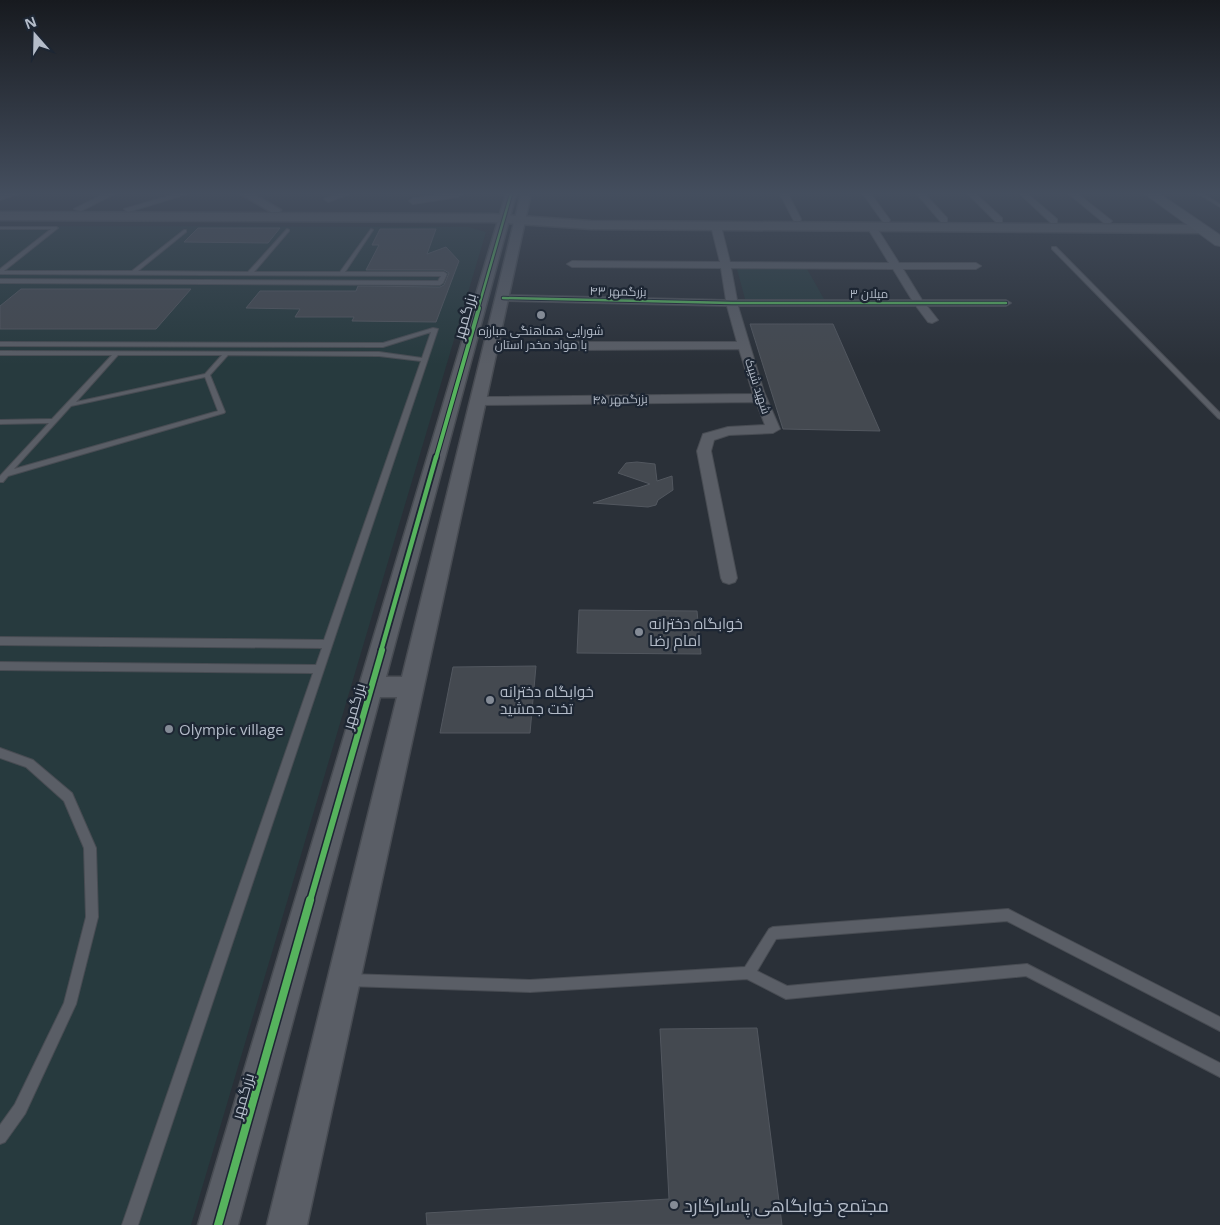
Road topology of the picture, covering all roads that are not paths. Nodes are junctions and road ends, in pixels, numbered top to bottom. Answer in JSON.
{"nodes":[{"id":1,"x":26,"y":251,"type":"edge"},
{"id":2,"x":159,"y":251,"type":"edge"},
{"id":3,"x":269,"y":251,"type":"edge"},
{"id":4,"x":357,"y":251,"type":"edge"},
{"id":5,"x":501,"y":251,"type":"edge"},
{"id":6,"x":509,"y":251,"type":"edge"},
{"id":7,"x":722,"y":251,"type":"edge"},
{"id":8,"x":887,"y":251,"type":"edge"},
{"id":9,"x":1057,"y":251,"type":"edge"},
{"id":10,"x":572,"y":264,"type":"dead end"},
{"id":11,"x":726,"y":265,"type":"junction"},
{"id":12,"x":896,"y":266,"type":"junction"},
{"id":13,"x":976,"y":266,"type":"dead end"},
{"id":14,"x":0,"y":271,"type":"edge"},
{"id":15,"x":134,"y":272,"type":"junction"},
{"id":16,"x":250,"y":273,"type":"junction"},
{"id":17,"x":342,"y":273,"type":"junction"},
{"id":18,"x":0,"y":281,"type":"edge"},
{"id":19,"x":503,"y":298,"type":"junction"},
{"id":20,"x":732,"y":303,"type":"junction"},
{"id":21,"x":919,"y":303,"type":"junction"},
{"id":22,"x":1006,"y":303,"type":"dead end"},
{"id":23,"x":932,"y":320,"type":"dead end"},
{"id":24,"x":0,"y":344,"type":"edge"},
{"id":25,"x":745,"y":345,"type":"junction"},
{"id":26,"x":572,"y":346,"type":"dead end"},
{"id":27,"x":0,"y":354,"type":"edge"},
{"id":28,"x":116,"y":354,"type":"junction"},
{"id":29,"x":226,"y":354,"type":"junction"},
{"id":30,"x":424,"y":360,"type":"junction"},
{"id":31,"x":207,"y":375,"type":"junction"},
{"id":32,"x":761,"y":398,"type":"junction"},
{"id":33,"x":69,"y":405,"type":"junction"},
{"id":34,"x":478,"y":406,"type":"junction"},
{"id":35,"x":450,"y":410,"type":"junction"},
{"id":36,"x":1220,"y":417,"type":"edge"},
{"id":37,"x":54,"y":421,"type":"junction"},
{"id":38,"x":0,"y":422,"type":"edge"},
{"id":39,"x":6,"y":474,"type":"junction"},
{"id":40,"x":0,"y":480,"type":"edge"},
{"id":41,"x":729,"y":578,"type":"dead end"},
{"id":42,"x":0,"y":641,"type":"edge"},
{"id":43,"x":328,"y":644,"type":"junction"},
{"id":44,"x":0,"y":666,"type":"edge"},
{"id":45,"x":320,"y":669,"type":"junction"},
{"id":46,"x":372,"y":686,"type":"junction"},
{"id":47,"x":412,"y":687,"type":"junction"},
{"id":48,"x":0,"y":753,"type":"edge"},
{"id":49,"x":748,"y":973,"type":"junction"},
{"id":50,"x":343,"y":980,"type":"junction"},
{"id":51,"x":1220,"y":1024,"type":"edge"},
{"id":52,"x":1220,"y":1070,"type":"edge"},
{"id":53,"x":0,"y":1137,"type":"edge"},
{"id":54,"x":130,"y":1225,"type":"edge"},
{"id":55,"x":218,"y":1225,"type":"edge"},
{"id":56,"x":287,"y":1225,"type":"edge"}],
"edges":[{"from":1,"to":14,"type":"lane"},
{"from":2,"to":15,"type":"lane"},
{"from":3,"to":16,"type":"lane"},
{"from":4,"to":17,"type":"lane"},
{"from":5,"to":35,"type":"street","name":"بزرگمهر"},
{"from":6,"to":19,"type":"street"},
{"from":7,"to":11,"type":"street","name":"شهید شیبک"},
{"from":8,"to":12,"type":"street"},
{"from":9,"to":36,"type":"lane"},
{"from":10,"to":11,"type":"street"},
{"from":11,"to":12,"type":"street"},
{"from":11,"to":20,"type":"street","name":"شهید شیبک"},
{"from":12,"to":13,"type":"street"},
{"from":12,"to":21,"type":"street"},
{"from":14,"to":15,"type":"lane"},
{"from":15,"to":16,"type":"lane"},
{"from":16,"to":17,"type":"lane"},
{"from":17,"to":18,"type":"lane"},
{"from":19,"to":20,"type":"street","name":"بزرگمهر ۴۳"},
{"from":19,"to":34,"type":"street"},
{"from":20,"to":21,"type":"street","name":"میلان ۳"},
{"from":20,"to":25,"type":"street","name":"شهید شیبک"},
{"from":21,"to":22,"type":"street","name":"میلان ۳"},
{"from":21,"to":23,"type":"street"},
{"from":24,"to":30,"type":"lane"},
{"from":25,"to":26,"type":"street"},
{"from":25,"to":32,"type":"street","name":"شهید شیبک"},
{"from":27,"to":28,"type":"lane"},
{"from":28,"to":29,"type":"lane"},
{"from":28,"to":33,"type":"lane"},
{"from":29,"to":30,"type":"lane"},
{"from":29,"to":31,"type":"lane"},
{"from":30,"to":43,"type":"lane"},
{"from":31,"to":33,"type":"lane"},
{"from":31,"to":39,"type":"lane"},
{"from":32,"to":34,"type":"street","name":"بزرگمهر ۴۵"},
{"from":32,"to":41,"type":"street","name":"شهید شیبک"},
{"from":33,"to":37,"type":"lane"},
{"from":34,"to":35,"type":"street"},
{"from":34,"to":47,"type":"street"},
{"from":35,"to":46,"type":"street","name":"بزرگمهر"},
{"from":37,"to":38,"type":"lane"},
{"from":37,"to":39,"type":"lane"},
{"from":39,"to":40,"type":"lane"},
{"from":42,"to":43,"type":"lane"},
{"from":43,"to":45,"type":"lane"},
{"from":44,"to":45,"type":"lane"},
{"from":45,"to":54,"type":"lane"},
{"from":46,"to":47,"type":"street"},
{"from":46,"to":55,"type":"street","name":"بزرگمهر"},
{"from":47,"to":50,"type":"street"},
{"from":48,"to":53,"type":"lane"},
{"from":49,"to":50,"type":"lane"},
{"from":49,"to":51,"type":"lane"},
{"from":49,"to":52,"type":"lane"},
{"from":50,"to":56,"type":"street"}]}
